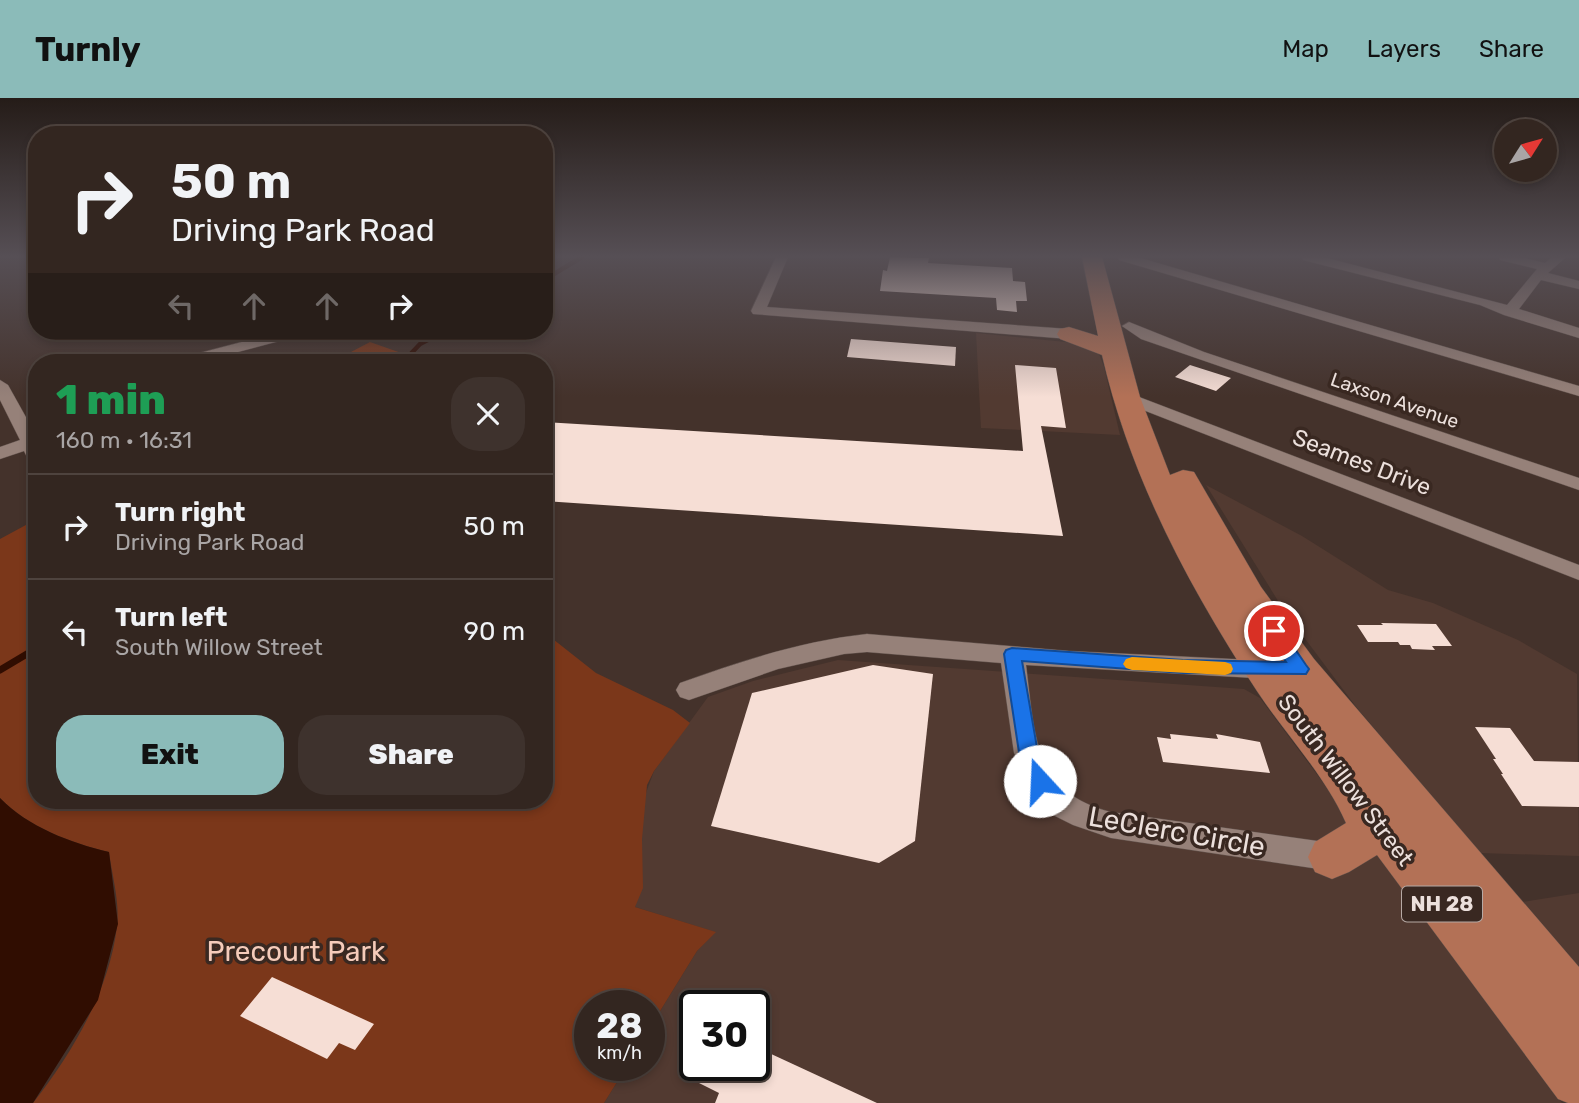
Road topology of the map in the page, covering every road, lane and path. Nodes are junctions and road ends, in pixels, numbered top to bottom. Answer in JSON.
{"nodes":[{"id":1,"x":761,"y":304,"type":"edge"},
{"id":2,"x":1115,"y":304,"type":"edge"},
{"id":3,"x":1279,"y":304,"type":"edge"},
{"id":4,"x":1489,"y":304,"type":"edge"},
{"id":5,"x":1515,"y":304,"type":"edge"},
{"id":6,"x":1508,"y":312,"type":"junction"},
{"id":7,"x":1579,"y":333,"type":"edge"},
{"id":8,"x":1069,"y":334,"type":"joint"},
{"id":9,"x":1119,"y":334,"type":"junction"},
{"id":10,"x":275,"y":340,"type":"edge"},
{"id":11,"x":216,"y":354,"type":"edge"},
{"id":12,"x":0,"y":385,"type":"edge"},
{"id":13,"x":1579,"y":391,"type":"edge"},
{"id":14,"x":1140,"y":402,"type":"junction"},
{"id":15,"x":28,"y":431,"type":"edge"},
{"id":16,"x":28,"y":440,"type":"edge"},
{"id":17,"x":0,"y":453,"type":"edge"},
{"id":18,"x":1579,"y":484,"type":"edge"},
{"id":19,"x":1579,"y":573,"type":"edge"},
{"id":20,"x":1012,"y":654,"type":"junction"},
{"id":21,"x":1281,"y":670,"type":"junction"},
{"id":22,"x":689,"y":690,"type":"dead end"},
{"id":23,"x":1352,"y":788,"type":"junction"},
{"id":24,"x":1332,"y":857,"type":"junction"},
{"id":25,"x":1414,"y":868,"type":"junction"},
{"id":26,"x":1579,"y":1010,"type":"edge"},
{"id":27,"x":1579,"y":1078,"type":"edge"}],
"edges":[{"from":1,"to":8,"type":"street"},
{"from":2,"to":9,"type":"main road","name":"South Willow Street","number":"NH 28"},
{"from":3,"to":13,"type":"street"},
{"from":4,"to":6,"type":"street"},
{"from":5,"to":6,"type":"street"},
{"from":6,"to":7,"type":"street"},
{"from":8,"to":9,"type":"main road"},
{"from":9,"to":14,"type":"main road","name":"South Willow Street","number":"NH 28"},
{"from":9,"to":18,"type":"street","name":"Laxson Avenue"},
{"from":10,"to":11,"type":"street"},
{"from":12,"to":15,"type":"street"},
{"from":14,"to":19,"type":"street","name":"Seames Drive"},
{"from":14,"to":21,"type":"main road","name":"South Willow Street","number":"NH 28"},
{"from":16,"to":17,"type":"street"},
{"from":20,"to":21,"type":"street"},
{"from":20,"to":22,"type":"street"},
{"from":20,"to":24,"type":"street","name":"LeClerc Circle"},
{"from":21,"to":23,"type":"main road","name":"South Willow Street","number":"NH 28"},
{"from":21,"to":26,"type":"main road","name":"South Willow Street","number":"NH 28"},
{"from":23,"to":24,"type":"main road"},
{"from":23,"to":25,"type":"main road","name":"South Willow Street","number":"NH 28"},
{"from":24,"to":25,"type":"main road"},
{"from":25,"to":27,"type":"main road","name":"South Willow Street","number":"NH 28"}]}
